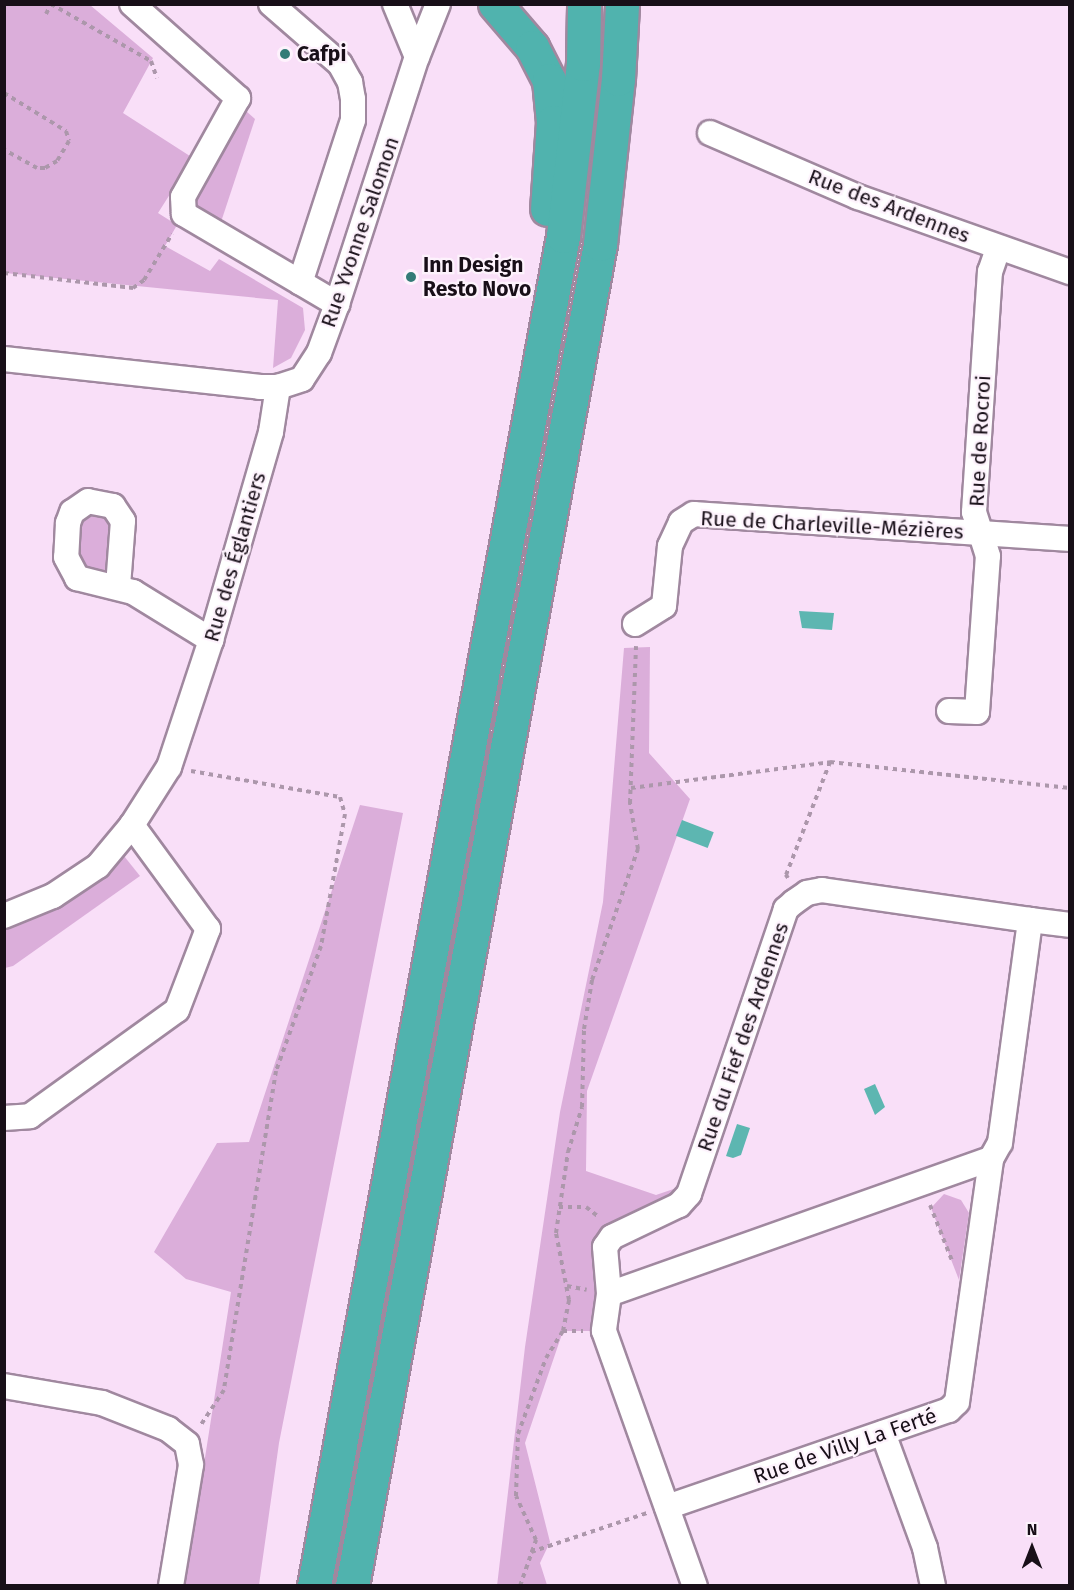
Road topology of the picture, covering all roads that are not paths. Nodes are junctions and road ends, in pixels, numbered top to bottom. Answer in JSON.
{"nodes":[{"id":1,"x":132,"y":4,"type":"edge"},
{"id":2,"x":272,"y":4,"type":"edge"},
{"id":3,"x":395,"y":4,"type":"edge"},
{"id":4,"x":438,"y":4,"type":"edge"},
{"id":5,"x":495,"y":4,"type":"edge"},
{"id":6,"x":584,"y":4,"type":"edge"},
{"id":7,"x":622,"y":4,"type":"edge"},
{"id":8,"x":634,"y":4,"type":"edge"},
{"id":9,"x":417,"y":57,"type":"junction"},
{"id":10,"x":618,"y":79,"type":"junction"},
{"id":11,"x":710,"y":133,"type":"dead end"},
{"id":12,"x":998,"y":249,"type":"junction"},
{"id":13,"x":1070,"y":272,"type":"edge"},
{"id":14,"x":300,"y":283,"type":"junction"},
{"id":15,"x":337,"y":304,"type":"junction"},
{"id":16,"x":4,"y":359,"type":"edge"},
{"id":17,"x":278,"y":387,"type":"junction"},
{"id":18,"x":529,"y":422,"type":"junction"},
{"id":19,"x":981,"y":533,"type":"junction"},
{"id":20,"x":1070,"y":539,"type":"edge"},
{"id":21,"x":118,"y":586,"type":"dead end"},
{"id":22,"x":635,"y":624,"type":"road end"},
{"id":23,"x":211,"y":640,"type":"junction"},
{"id":24,"x":950,"y":711,"type":"dead end"},
{"id":25,"x":132,"y":825,"type":"junction"},
{"id":26,"x":4,"y":916,"type":"edge"},
{"id":27,"x":1030,"y":920,"type":"junction"},
{"id":28,"x":1070,"y":925,"type":"edge"},
{"id":29,"x":4,"y":1118,"type":"edge"},
{"id":30,"x":991,"y":1159,"type":"junction"},
{"id":31,"x":609,"y":1294,"type":"junction"},
{"id":32,"x":4,"y":1386,"type":"edge"},
{"id":33,"x":883,"y":1433,"type":"junction"},
{"id":34,"x":667,"y":1507,"type":"junction"},
{"id":35,"x":171,"y":1586,"type":"edge"},
{"id":36,"x":314,"y":1586,"type":"edge"},
{"id":37,"x":352,"y":1586,"type":"edge"},
{"id":38,"x":694,"y":1586,"type":"edge"},
{"id":39,"x":933,"y":1586,"type":"edge"}],
"edges":[{"from":1,"to":14,"type":"street"},
{"from":2,"to":14,"type":"street"},
{"from":3,"to":9,"type":"street"},
{"from":4,"to":9,"type":"street","name":"Rue Yvonne Salomon"},
{"from":5,"to":18,"type":"highway"},
{"from":6,"to":18,"type":"highway"},
{"from":7,"to":10,"type":"highway"},
{"from":8,"to":10,"type":"highway"},
{"from":9,"to":15,"type":"street","name":"Rue Yvonne Salomon"},
{"from":10,"to":37,"type":"highway"},
{"from":11,"to":12,"type":"street","name":"Rue des Ardennes"},
{"from":12,"to":13,"type":"street","name":"Rue des Ardennes"},
{"from":12,"to":19,"type":"street","name":"Rue de Rocroi"},
{"from":14,"to":15,"type":"street"},
{"from":15,"to":17,"type":"street","name":"Rue Yvonne Salomon"},
{"from":16,"to":17,"type":"street"},
{"from":17,"to":23,"type":"street","name":"Rue des Églantiers"},
{"from":18,"to":36,"type":"highway"},
{"from":19,"to":20,"type":"street","name":"Rue de Charleville-Mézières"},
{"from":19,"to":22,"type":"street","name":"Rue de Charleville-Mézières"},
{"from":19,"to":24,"type":"street","name":"Rue de Rocroi"},
{"from":21,"to":23,"type":"street"},
{"from":23,"to":25,"type":"street","name":"Rue des Églantiers"},
{"from":25,"to":26,"type":"street","name":"Rue des Églantiers"},
{"from":25,"to":29,"type":"street"},
{"from":27,"to":28,"type":"street","name":"Rue du Fief des Ardennes"},
{"from":27,"to":30,"type":"street"},
{"from":27,"to":31,"type":"street","name":"Rue du Fief des Ardennes"},
{"from":30,"to":31,"type":"street"},
{"from":30,"to":33,"type":"street","name":"Rue de Villy La Ferté"},
{"from":31,"to":34,"type":"street","name":"Rue du Fief des Ardennes"},
{"from":32,"to":35,"type":"street"},
{"from":33,"to":34,"type":"street","name":"Rue de Villy La Ferté"},
{"from":33,"to":39,"type":"street"},
{"from":34,"to":38,"type":"street","name":"Rue du Fief des Ardennes"}]}
